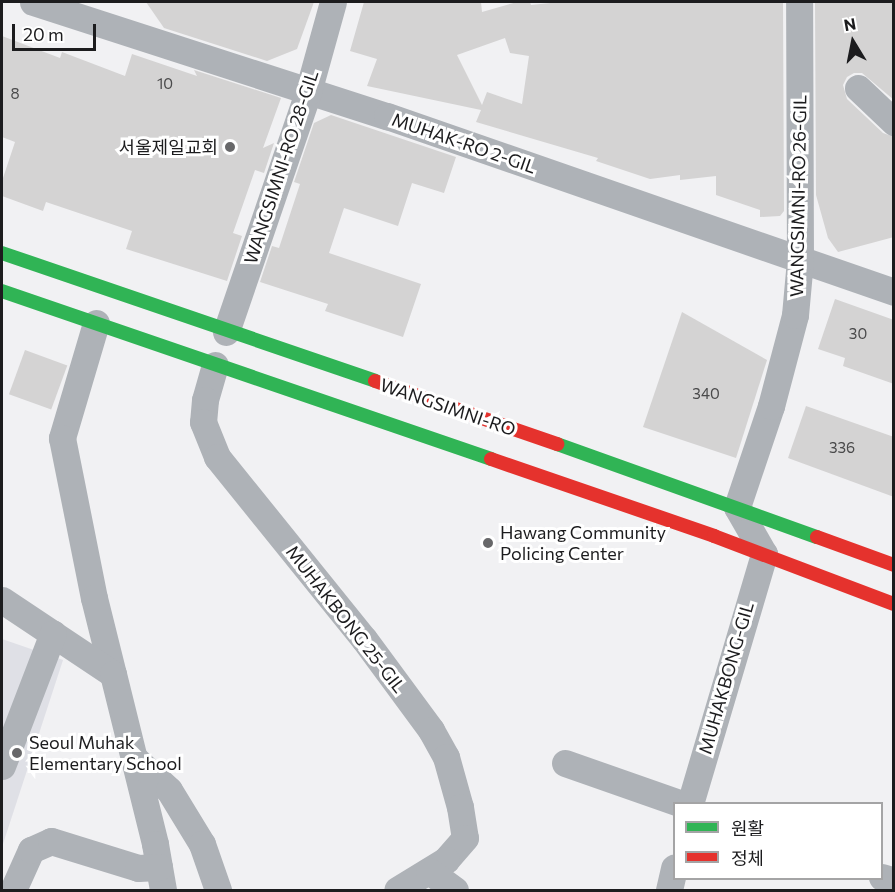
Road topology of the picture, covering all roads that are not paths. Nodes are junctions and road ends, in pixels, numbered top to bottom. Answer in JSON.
{"nodes":[{"id":1,"x":333,"y":2,"type":"edge"},
{"id":2,"x":799,"y":2,"type":"edge"},
{"id":3,"x":44,"y":4,"type":"edge"},
{"id":4,"x":858,"y":88,"type":"dead end"},
{"id":5,"x":308,"y":92,"type":"junction"},
{"id":6,"x":894,"y":122,"type":"edge"},
{"id":7,"x":2,"y":253,"type":"edge"},
{"id":8,"x":800,"y":260,"type":"junction"},
{"id":9,"x":890,"y":288,"type":"edge"},
{"id":10,"x":2,"y":291,"type":"edge"},
{"id":11,"x":96,"y":323,"type":"junction"},
{"id":12,"x":226,"y":332,"type":"junction"},
{"id":13,"x":215,"y":365,"type":"junction"},
{"id":14,"x":737,"y":507,"type":"junction"},
{"id":15,"x":764,"y":554,"type":"junction"},
{"id":16,"x":894,"y":565,"type":"edge"},
{"id":17,"x":2,"y":600,"type":"edge"},
{"id":18,"x":894,"y":604,"type":"edge"},
{"id":19,"x":53,"y":633,"type":"junction"},
{"id":20,"x":113,"y":674,"type":"junction"},
{"id":21,"x":134,"y":758,"type":"junction"},
{"id":22,"x":565,"y":763,"type":"dead end"},
{"id":23,"x":2,"y":766,"type":"edge"},
{"id":24,"x":676,"y":802,"type":"edge"},
{"id":25,"x":691,"y":802,"type":"edge"},
{"id":26,"x":429,"y":871,"type":"junction"},
{"id":27,"x":673,"y":876,"type":"edge"},
{"id":28,"x":161,"y":879,"type":"edge"},
{"id":29,"x":14,"y":891,"type":"edge"},
{"id":30,"x":218,"y":891,"type":"edge"},
{"id":31,"x":397,"y":891,"type":"edge"},
{"id":32,"x":455,"y":891,"type":"edge"},
{"id":33,"x":669,"y":891,"type":"edge"}],
"edges":[{"from":1,"to":5,"type":"street","name":"WANGSIMNI-RO 28-GIL"},
{"from":2,"to":8,"type":"street","name":"WANGSIMNI-RO 26-GIL"},
{"from":3,"to":5,"type":"street","name":"MUHAK-RO 2-GIL"},
{"from":4,"to":6,"type":"street"},
{"from":5,"to":8,"type":"street","name":"MUHAK-RO 2-GIL"},
{"from":5,"to":12,"type":"street","name":"WANGSIMNI-RO 28-GIL"},
{"from":7,"to":12,"type":"main road","name":"WANGSIMNI-RO"},
{"from":8,"to":9,"type":"street","name":"MUHAK-RO 2-GIL"},
{"from":8,"to":14,"type":"street","name":"WANGSIMNI-RO 26-GIL"},
{"from":10,"to":11,"type":"main road","name":"WANGSIMNI-RO"},
{"from":11,"to":13,"type":"main road","name":"WANGSIMNI-RO"},
{"from":11,"to":20,"type":"street"},
{"from":12,"to":14,"type":"main road","name":"WANGSIMNI-RO"},
{"from":13,"to":15,"type":"main road","name":"WANGSIMNI-RO"},
{"from":13,"to":26,"type":"street","name":"MUHAKBONG 25-GIL"},
{"from":14,"to":15,"type":"street"},
{"from":14,"to":16,"type":"main road","name":"WANGSIMNI-RO"},
{"from":15,"to":18,"type":"main road","name":"WANGSIMNI-RO"},
{"from":15,"to":25,"type":"street","name":"MUHAKBONG-GIL"},
{"from":17,"to":19,"type":"street"},
{"from":19,"to":20,"type":"street"},
{"from":19,"to":23,"type":"street"},
{"from":20,"to":21,"type":"street"},
{"from":21,"to":28,"type":"street"},
{"from":21,"to":30,"type":"street"},
{"from":22,"to":24,"type":"street"},
{"from":26,"to":31,"type":"street","name":"MUHAKBONG 25-GIL"},
{"from":26,"to":32,"type":"street"},
{"from":27,"to":33,"type":"street"},
{"from":28,"to":29,"type":"street"}]}
